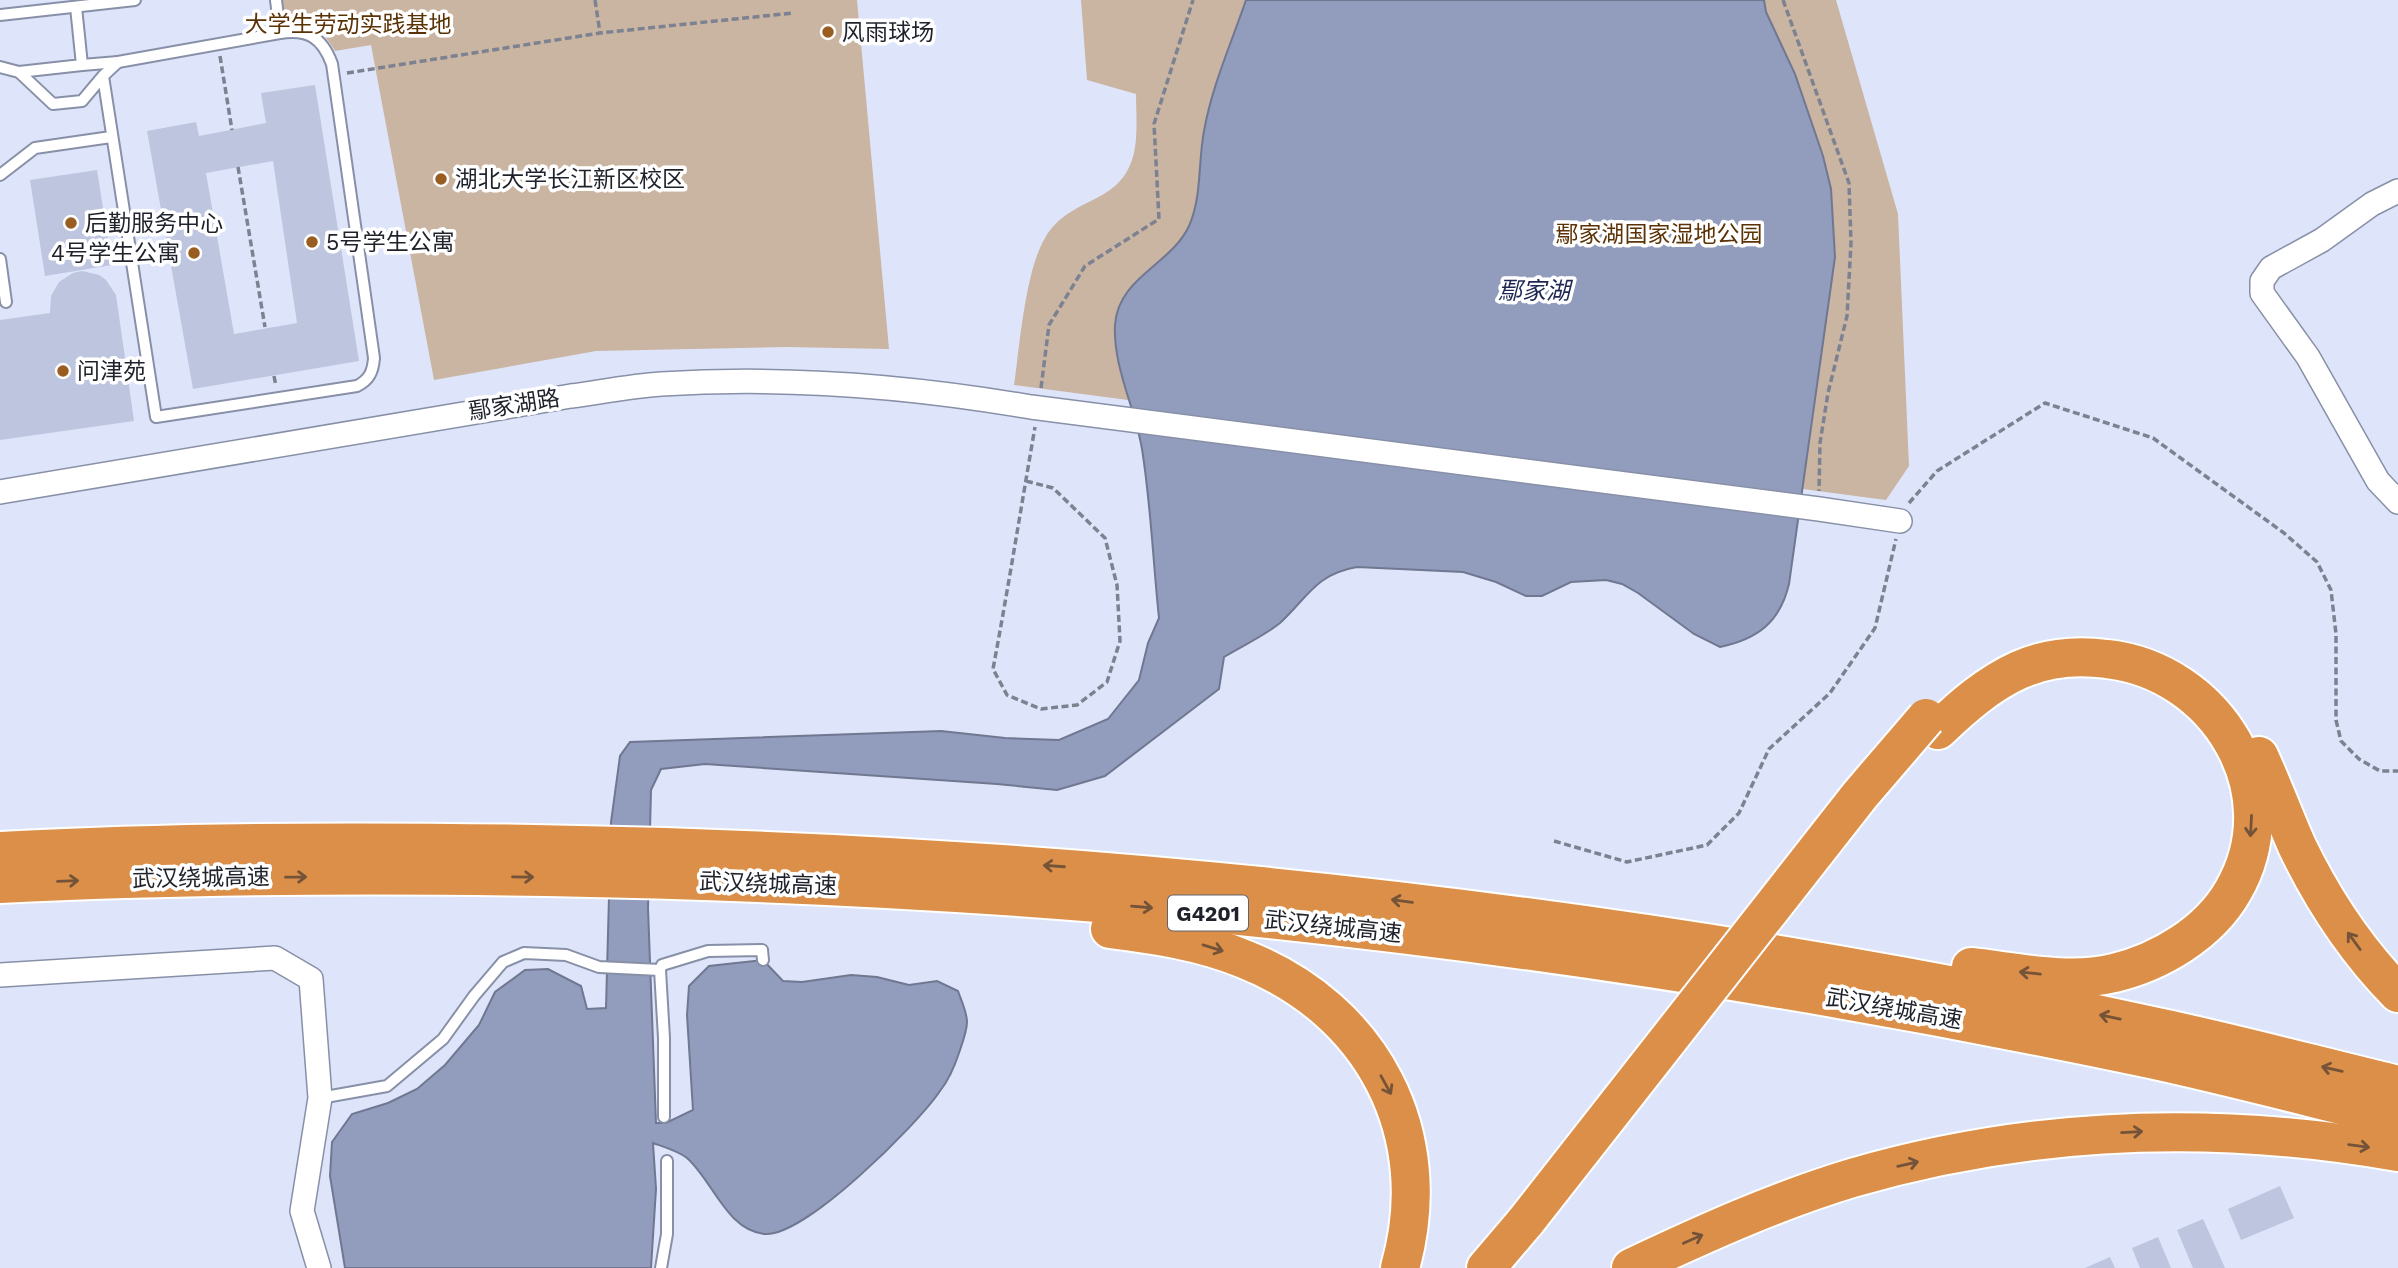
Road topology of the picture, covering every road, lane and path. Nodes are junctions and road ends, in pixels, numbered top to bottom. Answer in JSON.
{"nodes":[{"id":1,"x":135,"y":0,"type":"edge"},
{"id":2,"x":276,"y":0,"type":"edge"},
{"id":3,"x":595,"y":0,"type":"edge"},
{"id":4,"x":1193,"y":0,"type":"edge"},
{"id":5,"x":1783,"y":0,"type":"edge"},
{"id":6,"x":76,"y":7,"type":"junction"},
{"id":7,"x":793,"y":13,"type":"dead end"},
{"id":8,"x":0,"y":15,"type":"edge"},
{"id":9,"x":280,"y":33,"type":"junction"},
{"id":10,"x":600,"y":33,"type":"junction"},
{"id":11,"x":218,"y":44,"type":"junction"},
{"id":12,"x":118,"y":62,"type":"junction"},
{"id":13,"x":82,"y":65,"type":"junction"},
{"id":14,"x":0,"y":67,"type":"edge"},
{"id":15,"x":19,"y":72,"type":"junction"},
{"id":16,"x":334,"y":75,"type":"junction"},
{"id":17,"x":103,"y":76,"type":"junction"},
{"id":18,"x":232,"y":130,"type":"dead end"},
{"id":19,"x":111,"y":137,"type":"junction"},
{"id":20,"x":238,"y":167,"type":"dead end"},
{"id":21,"x":0,"y":175,"type":"edge"},
{"id":22,"x":2398,"y":191,"type":"edge"},
{"id":23,"x":0,"y":259,"type":"edge"},
{"id":24,"x":6,"y":302,"type":"dead end"},
{"id":25,"x":265,"y":327,"type":"dead end"},
{"id":26,"x":1035,"y":407,"type":"junction"},
{"id":27,"x":1026,"y":481,"type":"junction"},
{"id":28,"x":0,"y":492,"type":"edge"},
{"id":29,"x":2398,"y":502,"type":"edge"},
{"id":30,"x":1819,"y":509,"type":"junction"},
{"id":31,"x":1900,"y":522,"type":"junction"},
{"id":32,"x":1932,"y":724,"type":"junction"},
{"id":33,"x":2398,"y":771,"type":"edge"},
{"id":34,"x":1554,"y":841,"type":"dead end"},
{"id":35,"x":0,"y":851,"type":"edge"},
{"id":36,"x":684,"y":880,"type":"junction"},
{"id":37,"x":0,"y":884,"type":"edge"},
{"id":38,"x":1463,"y":908,"type":"junction"},
{"id":39,"x":763,"y":960,"type":"dead end"},
{"id":40,"x":660,"y":970,"type":"junction"},
{"id":41,"x":0,"y":975,"type":"edge"},
{"id":42,"x":2398,"y":993,"type":"edge"},
{"id":43,"x":2398,"y":1085,"type":"edge"},
{"id":44,"x":320,"y":1098,"type":"junction"},
{"id":45,"x":664,"y":1117,"type":"dead end"},
{"id":46,"x":2398,"y":1119,"type":"edge"},
{"id":47,"x":2398,"y":1152,"type":"edge"},
{"id":48,"x":667,"y":1161,"type":"dead end"},
{"id":49,"x":1533,"y":1226,"type":"junction"},
{"id":50,"x":319,"y":1268,"type":"edge"},
{"id":51,"x":661,"y":1268,"type":"edge"},
{"id":52,"x":1400,"y":1268,"type":"edge"},
{"id":53,"x":1486,"y":1268,"type":"edge"},
{"id":54,"x":1509,"y":1268,"type":"edge"},
{"id":55,"x":1632,"y":1268,"type":"edge"}],
"edges":[{"from":1,"to":6,"type":"lane"},
{"from":2,"to":9,"type":"lane"},
{"from":3,"to":10,"type":"path"},
{"from":4,"to":26,"type":"path"},
{"from":5,"to":30,"type":"path"},
{"from":6,"to":8,"type":"lane"},
{"from":6,"to":13,"type":"lane"},
{"from":7,"to":10,"type":"path"},
{"from":9,"to":11,"type":"lane"},
{"from":9,"to":16,"type":"lane"},
{"from":10,"to":16,"type":"path"},
{"from":11,"to":12,"type":"lane"},
{"from":11,"to":18,"type":"path"},
{"from":12,"to":13,"type":"lane"},
{"from":12,"to":17,"type":"lane"},
{"from":13,"to":15,"type":"lane"},
{"from":14,"to":15,"type":"lane"},
{"from":15,"to":17,"type":"lane"},
{"from":16,"to":19,"type":"lane"},
{"from":17,"to":19,"type":"lane"},
{"from":19,"to":21,"type":"lane"},
{"from":20,"to":25,"type":"path"},
{"from":22,"to":29,"type":"street"},
{"from":23,"to":24,"type":"lane"},
{"from":26,"to":27,"type":"path"},
{"from":26,"to":28,"type":"street","name":"鄢家湖路"},
{"from":26,"to":30,"type":"street","name":"鄢家湖路"},
{"from":27,"to":27,"type":"path"},
{"from":30,"to":31,"type":"street","name":"鄢家湖路"},
{"from":31,"to":33,"type":"path"},
{"from":31,"to":34,"type":"path"},
{"from":32,"to":38,"type":"highway","one_way":true},
{"from":42,"to":32,"type":"highway","one_way":true},
{"from":32,"to":49,"type":"highway","bridge":true},
{"from":38,"to":35,"type":"highway","name":"武汉绕城高速","number":"G4201","one_way":true},
{"from":37,"to":36,"type":"highway","name":"武汉绕城高速","number":"G4201","one_way":true},
{"from":36,"to":46,"type":"highway","name":"武汉绕城高速","number":"G4201","one_way":true},
{"from":36,"to":52,"type":"highway","one_way":true},
{"from":43,"to":38,"type":"highway","name":"武汉绕城高速","number":"G4201","one_way":true},
{"from":39,"to":40,"type":"lane"},
{"from":40,"to":44,"type":"lane"},
{"from":40,"to":45,"type":"lane"},
{"from":41,"to":44,"type":"street"},
{"from":44,"to":50,"type":"street"},
{"from":55,"to":47,"type":"highway","one_way":true},
{"from":48,"to":51,"type":"lane"},
{"from":49,"to":53,"type":"highway"},
{"from":49,"to":54,"type":"highway"}]}
